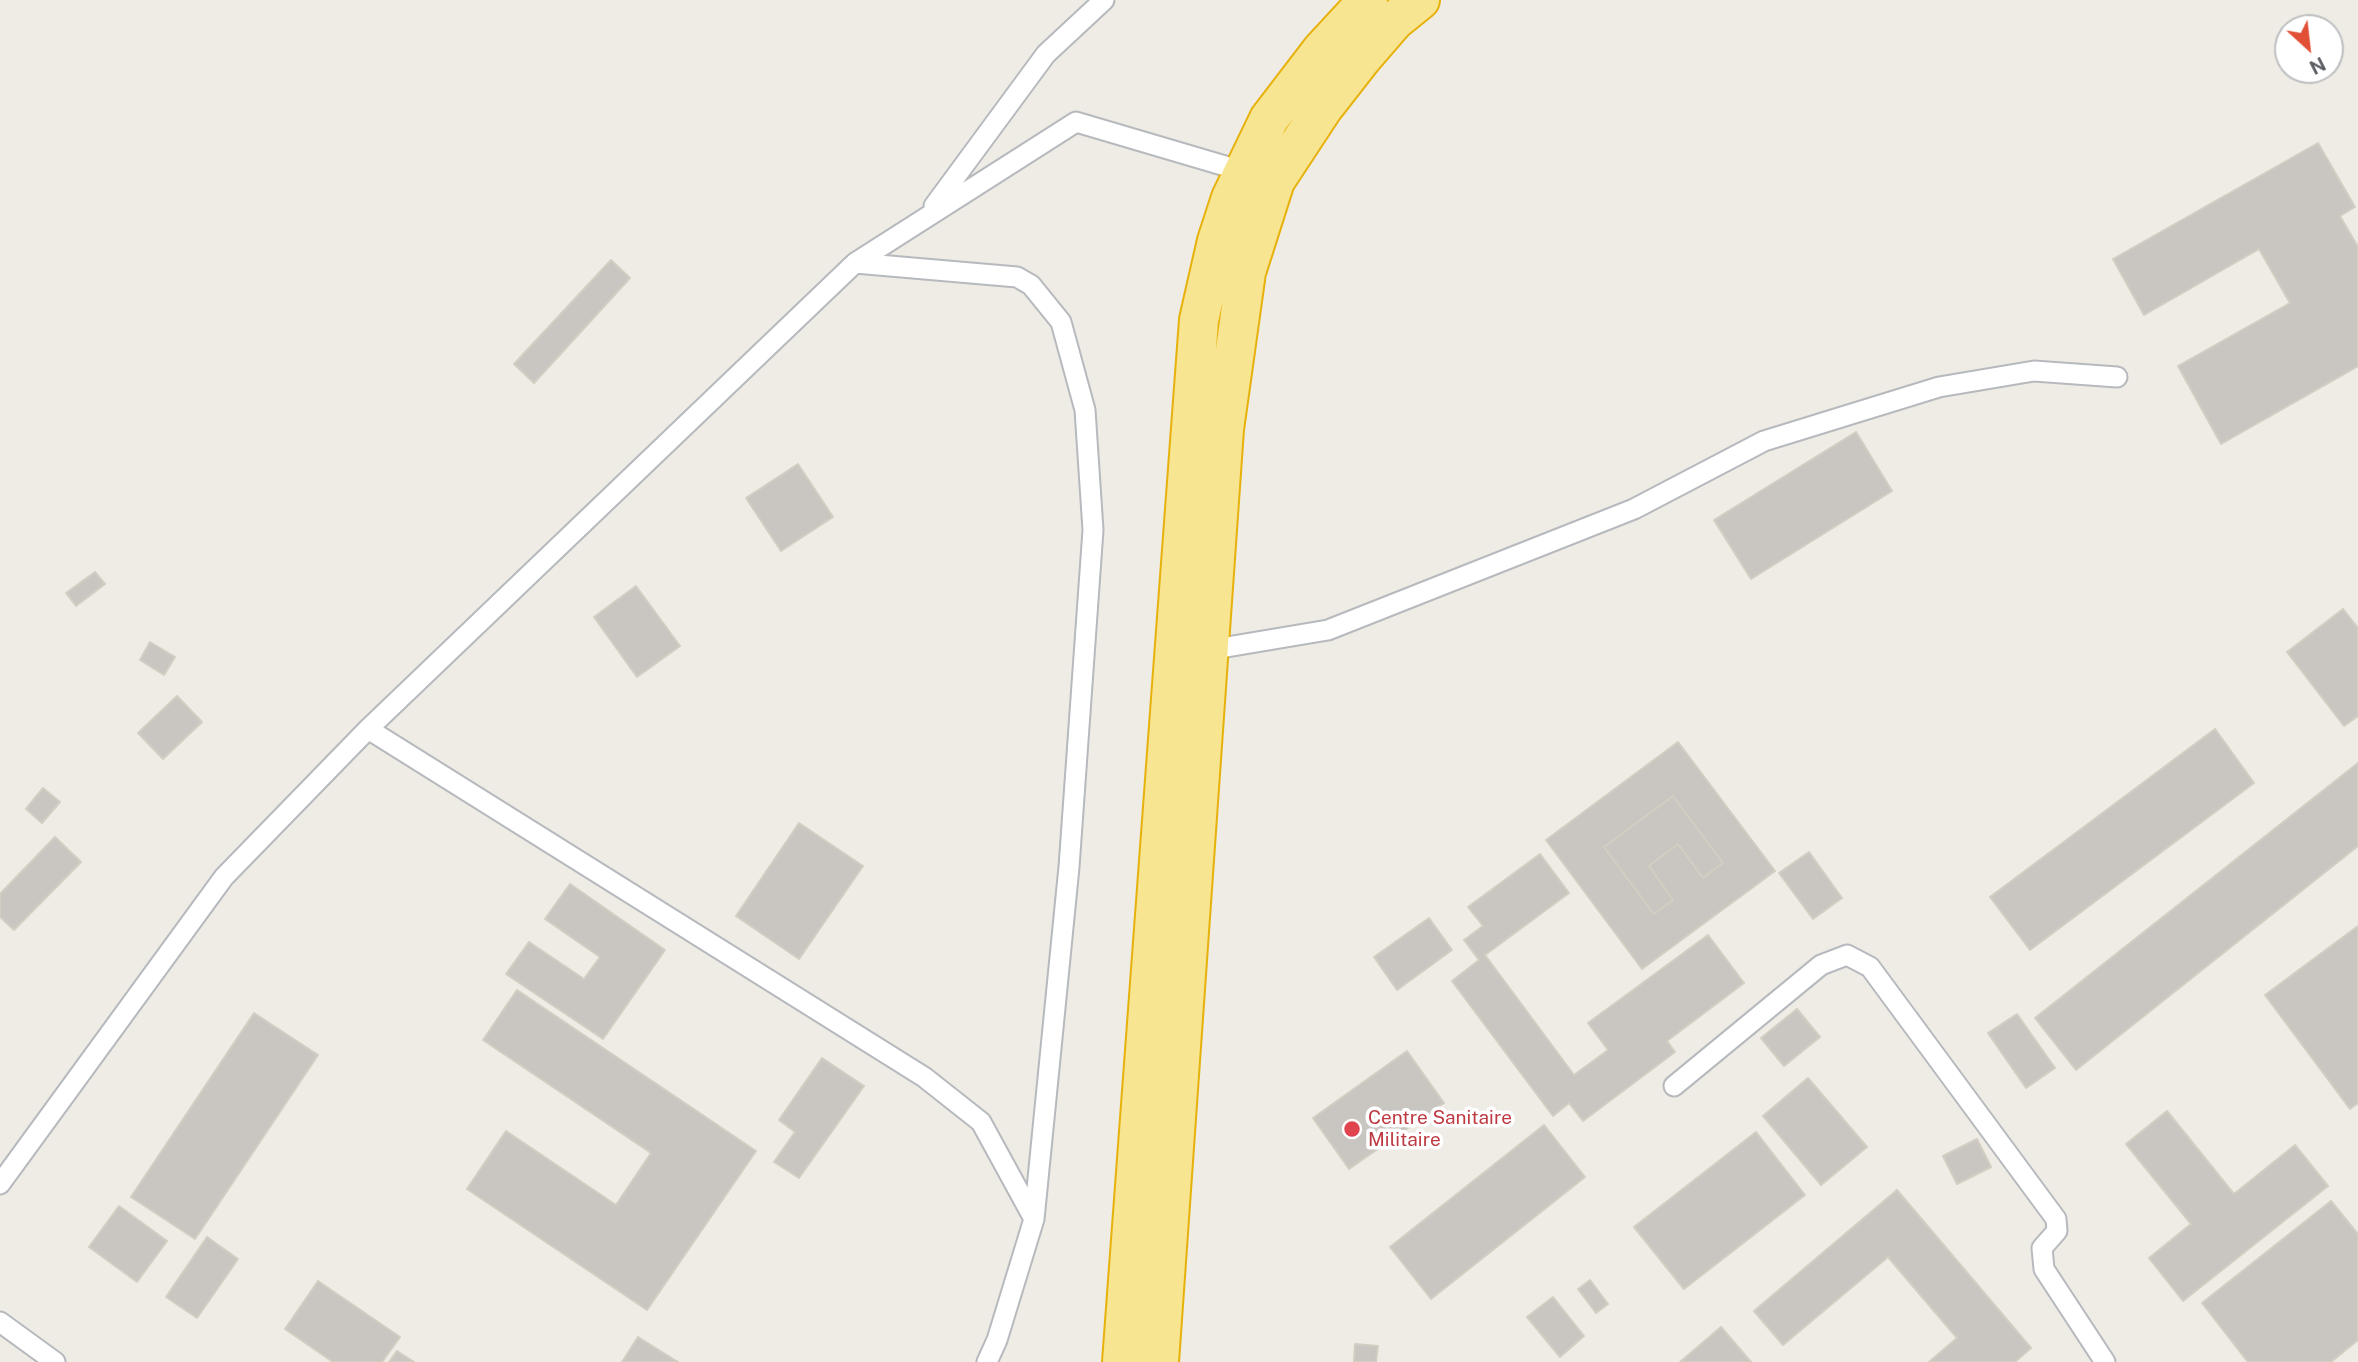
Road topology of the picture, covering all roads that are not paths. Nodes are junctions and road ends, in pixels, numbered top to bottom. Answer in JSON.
{"nodes":[{"id":1,"x":1104,"y":0,"type":"edge"},
{"id":2,"x":1368,"y":0,"type":"edge"},
{"id":3,"x":1420,"y":0,"type":"edge"},
{"id":4,"x":1259,"y":176,"type":"junction"},
{"id":5,"x":927,"y":217,"type":"junction"},
{"id":6,"x":855,"y":263,"type":"junction"},
{"id":7,"x":2117,"y":377,"type":"dead end"},
{"id":8,"x":1191,"y":653,"type":"junction"},
{"id":9,"x":368,"y":729,"type":"junction"},
{"id":10,"x":1165,"y":1016,"type":"junction"},
{"id":11,"x":1674,"y":1086,"type":"dead end"},
{"id":12,"x":0,"y":1184,"type":"edge"},
{"id":13,"x":1034,"y":1219,"type":"junction"},
{"id":14,"x":0,"y":1322,"type":"edge"},
{"id":15,"x":55,"y":1362,"type":"edge"},
{"id":16,"x":987,"y":1362,"type":"edge"},
{"id":17,"x":1122,"y":1362,"type":"edge"},
{"id":18,"x":1159,"y":1362,"type":"edge"},
{"id":19,"x":2105,"y":1362,"type":"edge"}],
"edges":[{"from":1,"to":5,"type":"lane"},
{"from":2,"to":4,"type":"highway"},
{"from":3,"to":4,"type":"highway"},
{"from":4,"to":5,"type":"lane"},
{"from":4,"to":8,"type":"highway"},
{"from":5,"to":6,"type":"lane"},
{"from":6,"to":9,"type":"lane"},
{"from":6,"to":13,"type":"lane"},
{"from":7,"to":8,"type":"lane"},
{"from":8,"to":10,"type":"highway"},
{"from":9,"to":12,"type":"lane"},
{"from":9,"to":13,"type":"lane"},
{"from":10,"to":17,"type":"highway"},
{"from":10,"to":18,"type":"highway"},
{"from":11,"to":19,"type":"lane"},
{"from":13,"to":16,"type":"lane"},
{"from":14,"to":15,"type":"lane"}]}
